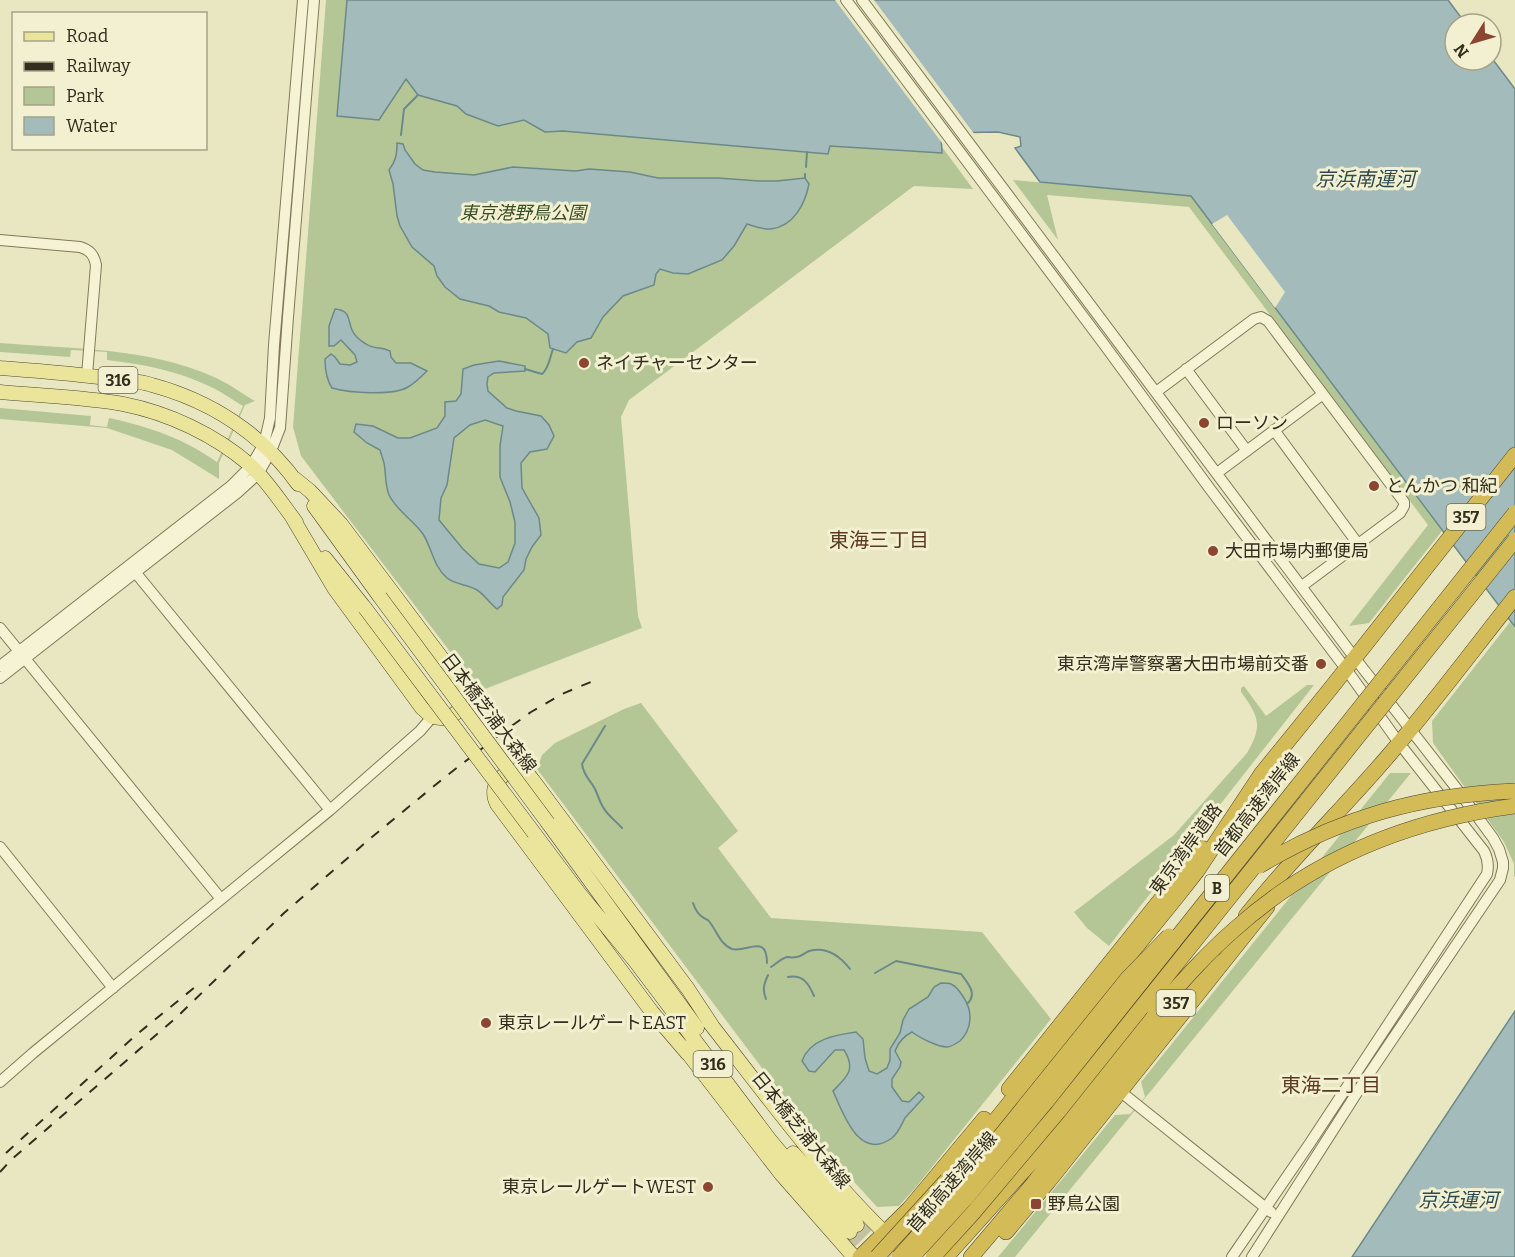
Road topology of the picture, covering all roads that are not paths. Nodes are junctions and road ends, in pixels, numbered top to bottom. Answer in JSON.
{"nodes":[{"id":1,"x":303,"y":0,"type":"edge"},
{"id":2,"x":314,"y":0,"type":"edge"},
{"id":3,"x":846,"y":0,"type":"edge"},
{"id":4,"x":862,"y":0,"type":"edge"},
{"id":5,"x":0,"y":240,"type":"edge"},
{"id":6,"x":0,"y":368,"type":"edge"},
{"id":7,"x":1186,"y":369,"type":"junction"},
{"id":8,"x":87,"y":375,"type":"junction"},
{"id":9,"x":0,"y":392,"type":"edge"},
{"id":10,"x":1156,"y":392,"type":"junction"},
{"id":11,"x":1323,"y":394,"type":"junction"},
{"id":12,"x":1274,"y":430,"type":"junction"},
{"id":13,"x":267,"y":447,"type":"junction"},
{"id":14,"x":1247,"y":451,"type":"junction"},
{"id":15,"x":1515,"y":455,"type":"edge"},
{"id":16,"x":254,"y":470,"type":"junction"},
{"id":17,"x":1217,"y":473,"type":"junction"},
{"id":18,"x":294,"y":478,"type":"junction"},
{"id":19,"x":1515,"y":513,"type":"edge"},
{"id":20,"x":292,"y":517,"type":"junction"},
{"id":21,"x":1515,"y":540,"type":"edge"},
{"id":22,"x":1358,"y":544,"type":"junction"},
{"id":23,"x":135,"y":572,"type":"junction"},
{"id":24,"x":1302,"y":586,"type":"junction"},
{"id":25,"x":1515,"y":597,"type":"edge"},
{"id":26,"x":0,"y":628,"type":"edge"},
{"id":27,"x":21,"y":655,"type":"junction"},
{"id":28,"x":1350,"y":663,"type":"junction"},
{"id":29,"x":0,"y":666,"type":"edge"},
{"id":30,"x":0,"y":678,"type":"edge"},
{"id":31,"x":432,"y":717,"type":"junction"},
{"id":32,"x":1410,"y":729,"type":"junction"},
{"id":33,"x":1399,"y":743,"type":"junction"},
{"id":34,"x":1362,"y":786,"type":"junction"},
{"id":35,"x":1515,"y":791,"type":"edge"},
{"id":36,"x":1242,"y":803,"type":"junction"},
{"id":37,"x":1515,"y":806,"type":"edge"},
{"id":38,"x":330,"y":810,"type":"junction"},
{"id":39,"x":0,"y":847,"type":"edge"},
{"id":40,"x":593,"y":883,"type":"junction"},
{"id":41,"x":579,"y":893,"type":"junction"},
{"id":42,"x":222,"y":899,"type":"junction"},
{"id":43,"x":113,"y":988,"type":"junction"},
{"id":44,"x":713,"y":1028,"type":"junction"},
{"id":45,"x":688,"y":1054,"type":"junction"},
{"id":46,"x":2,"y":1076,"type":"edge"},
{"id":47,"x":1121,"y":1092,"type":"junction"},
{"id":48,"x":1266,"y":1208,"type":"junction"},
{"id":49,"x":1278,"y":1217,"type":"junction"},
{"id":50,"x":885,"y":1233,"type":"junction"},
{"id":51,"x":854,"y":1257,"type":"edge"},
{"id":52,"x":860,"y":1257,"type":"edge"},
{"id":53,"x":877,"y":1257,"type":"edge"},
{"id":54,"x":899,"y":1257,"type":"edge"},
{"id":55,"x":911,"y":1257,"type":"edge"},
{"id":56,"x":933,"y":1257,"type":"edge"},
{"id":57,"x":946,"y":1257,"type":"edge"},
{"id":58,"x":971,"y":1257,"type":"edge"},
{"id":59,"x":984,"y":1257,"type":"edge"},
{"id":60,"x":1232,"y":1257,"type":"edge"},
{"id":61,"x":1252,"y":1257,"type":"edge"}],
"edges":[{"from":1,"to":13,"type":"street"},
{"from":2,"to":13,"type":"street"},
{"from":3,"to":28,"type":"street"},
{"from":4,"to":10,"type":"street"},
{"from":5,"to":8,"type":"street"},
{"from":6,"to":8,"type":"main road","name":"日本橋芝浦大森線","number":"316"},
{"from":7,"to":10,"type":"street"},
{"from":7,"to":11,"type":"street"},
{"from":7,"to":14,"type":"street"},
{"from":8,"to":13,"type":"main road","name":"日本橋芝浦大森線","number":"316"},
{"from":9,"to":16,"type":"main road","name":"日本橋芝浦大森線","number":"316"},
{"from":10,"to":17,"type":"street"},
{"from":11,"to":12,"type":"street"},
{"from":11,"to":22,"type":"street"},
{"from":12,"to":14,"type":"street"},
{"from":12,"to":22,"type":"street"},
{"from":13,"to":16,"type":"street"},
{"from":13,"to":18,"type":"main road","name":"日本橋芝浦大森線","number":"316"},
{"from":14,"to":17,"type":"street"},
{"from":15,"to":28,"type":"highway","name":"東京湾岸道路","number":"357"},
{"from":16,"to":20,"type":"main road","name":"日本橋芝浦大森線","number":"316"},
{"from":16,"to":23,"type":"street"},
{"from":16,"to":27,"type":"street"},
{"from":17,"to":24,"type":"street"},
{"from":18,"to":31,"type":"main road"},
{"from":18,"to":40,"type":"main road","name":"日本橋芝浦大森線","number":"316","bridge":true},
{"from":19,"to":55,"type":"highway","name":"首都高速湾岸線","number":"B","bridge":true},
{"from":20,"to":31,"type":"main road"},
{"from":20,"to":41,"type":"main road","name":"日本橋芝浦大森線","number":"316","bridge":true},
{"from":21,"to":56,"type":"highway","name":"首都高速湾岸線","number":"B","bridge":true},
{"from":22,"to":24,"type":"street"},
{"from":23,"to":27,"type":"street"},
{"from":23,"to":38,"type":"street"},
{"from":24,"to":28,"type":"street"},
{"from":25,"to":32,"type":"highway","number":"357"},
{"from":26,"to":27,"type":"street"},
{"from":27,"to":29,"type":"street"},
{"from":27,"to":30,"type":"street"},
{"from":27,"to":42,"type":"street"},
{"from":28,"to":32,"type":"street"},
{"from":28,"to":33,"type":"street"},
{"from":28,"to":36,"type":"highway","name":"東京湾岸道路","number":"357"},
{"from":31,"to":38,"type":"street"},
{"from":32,"to":33,"type":"highway","number":"357"},
{"from":32,"to":49,"type":"street"},
{"from":33,"to":34,"type":"highway","number":"357"},
{"from":33,"to":48,"type":"street"},
{"from":34,"to":47,"type":"highway","number":"357"},
{"from":34,"to":58,"type":"highway","number":"357"},
{"from":35,"to":54,"type":"highway","number":"B","bridge":true},
{"from":36,"to":50,"type":"highway","number":"357"},
{"from":36,"to":53,"type":"highway","name":"東京湾岸道路","number":"357","bridge":true},
{"from":37,"to":57,"type":"highway","number":"B","bridge":true},
{"from":38,"to":42,"type":"street"},
{"from":39,"to":43,"type":"street"},
{"from":40,"to":41,"type":"main road","name":"日本橋芝浦大森線","number":"316"},
{"from":40,"to":44,"type":"main road","number":"316"},
{"from":41,"to":45,"type":"main road","number":"316"},
{"from":42,"to":43,"type":"street"},
{"from":43,"to":46,"type":"street"},
{"from":44,"to":45,"type":"main road"},
{"from":44,"to":50,"type":"main road","number":"316"},
{"from":45,"to":51,"type":"main road","number":"316"},
{"from":47,"to":48,"type":"street"},
{"from":47,"to":59,"type":"highway","number":"357"},
{"from":48,"to":49,"type":"street"},
{"from":48,"to":60,"type":"street"},
{"from":49,"to":61,"type":"street"},
{"from":50,"to":52,"type":"highway","number":"357"},
{"from":50,"to":55,"type":"main road"}]}
